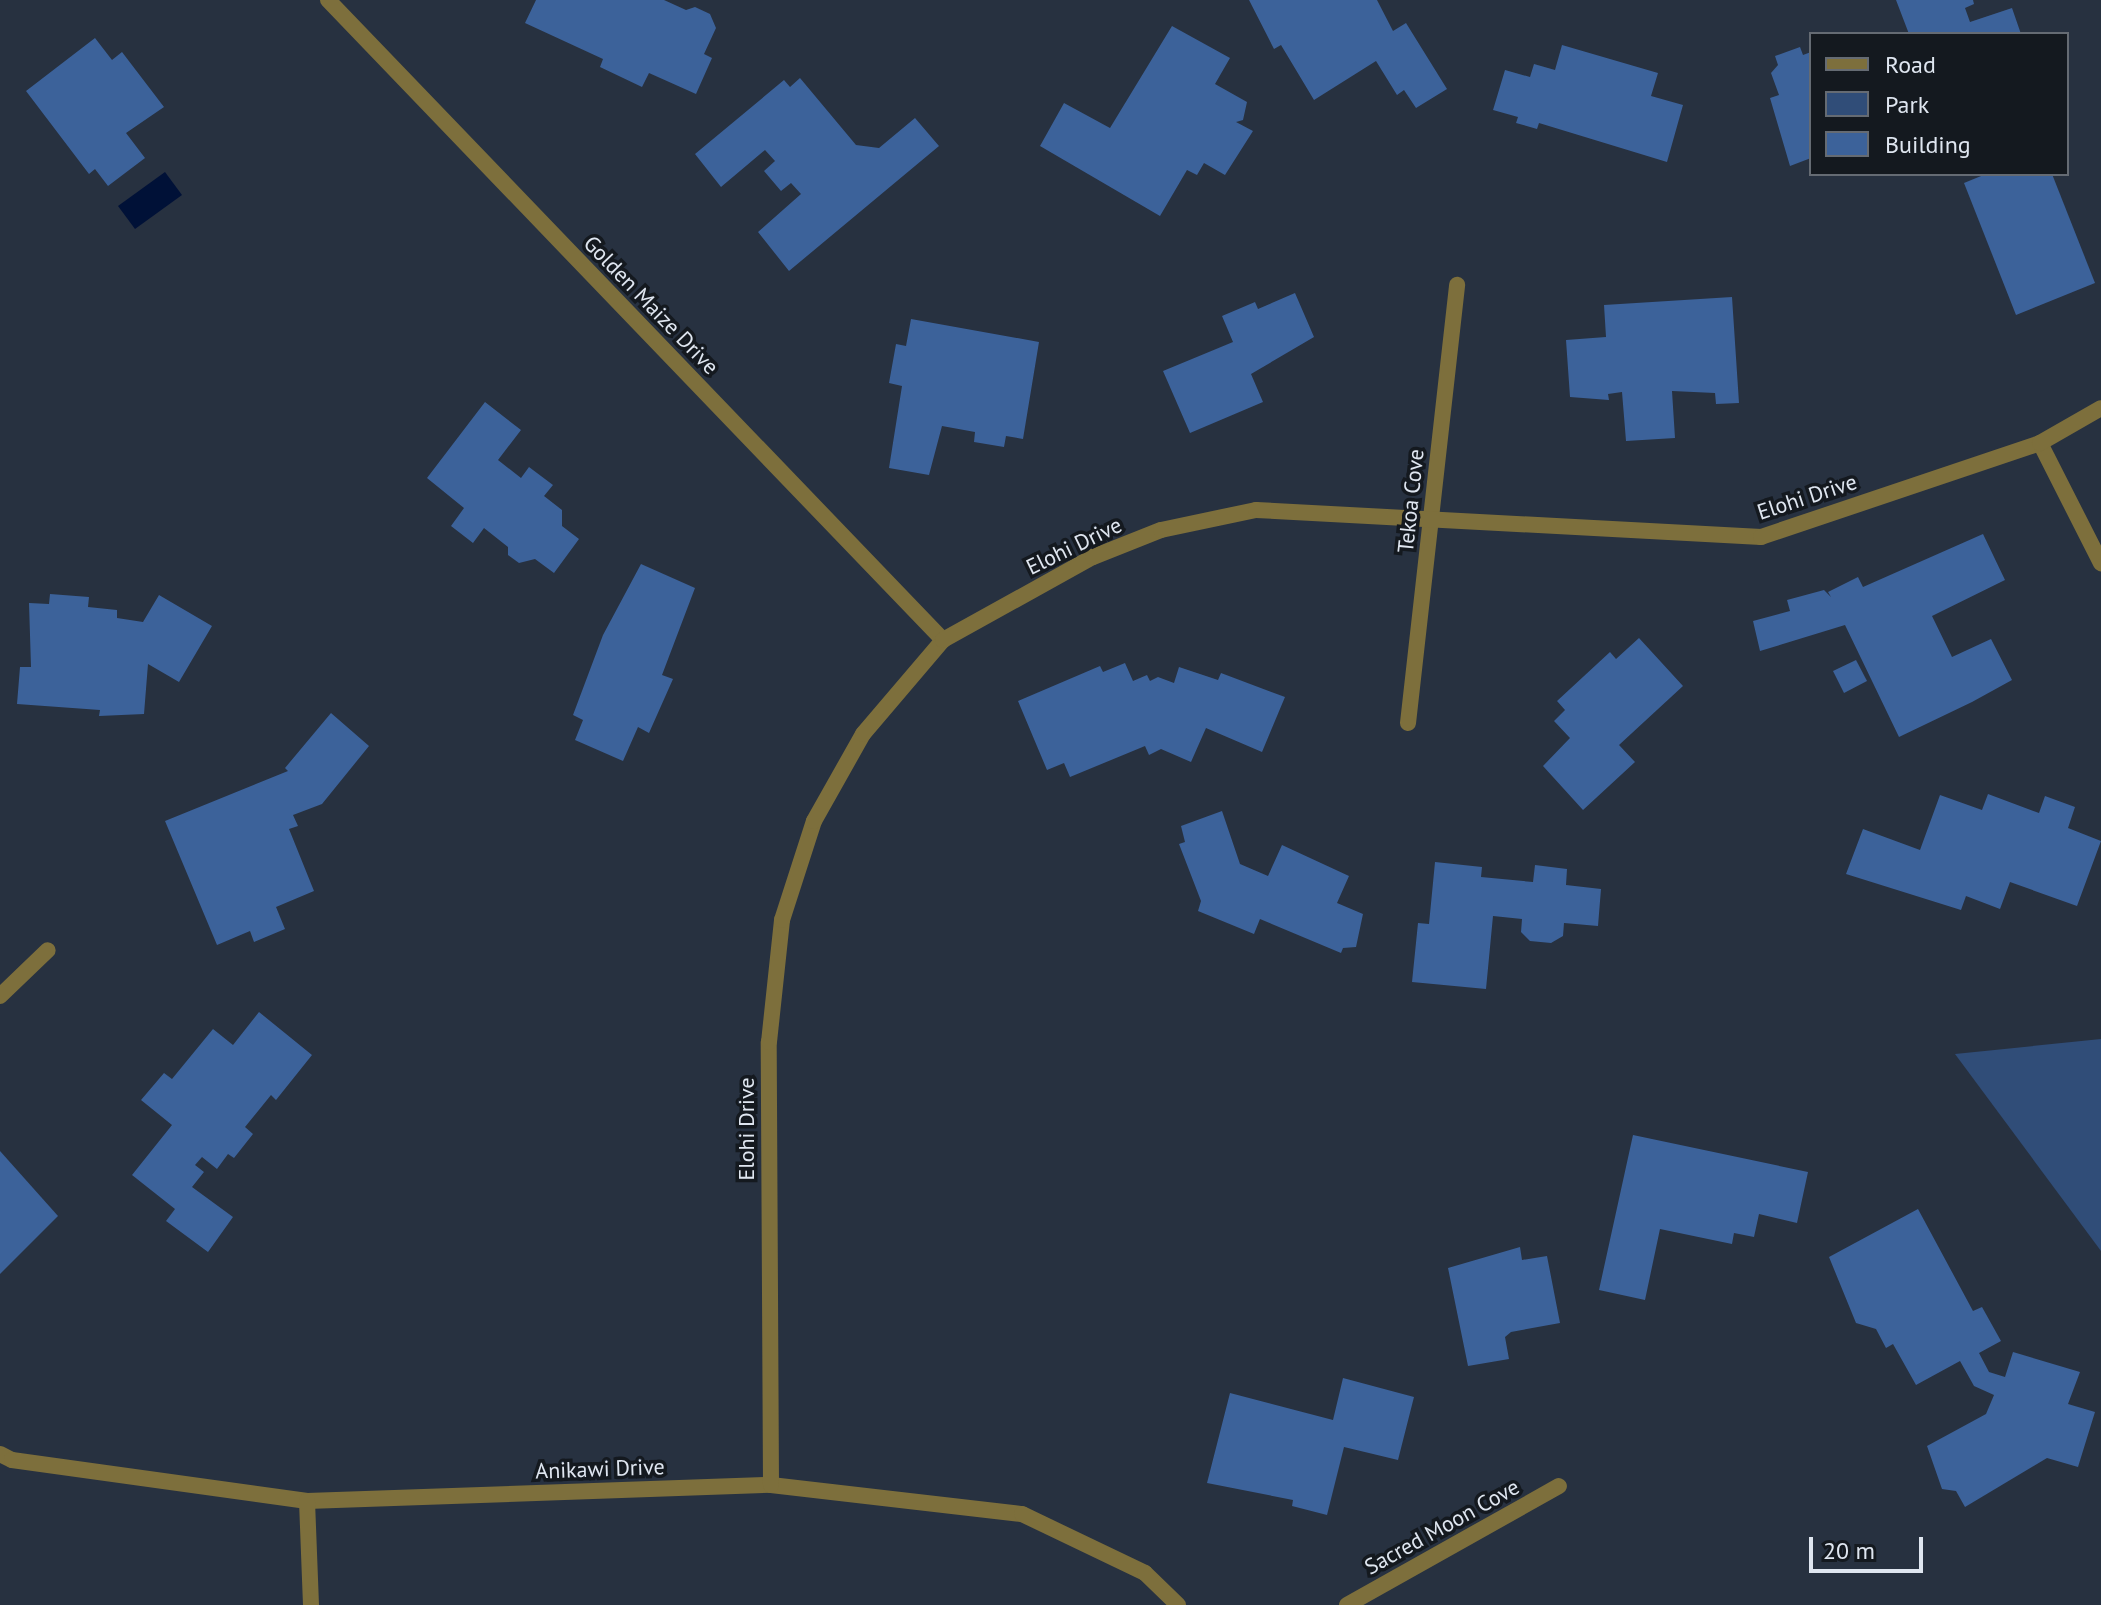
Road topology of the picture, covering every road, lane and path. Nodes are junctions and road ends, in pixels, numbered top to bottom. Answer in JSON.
{"nodes":[{"id":1,"x":328,"y":0,"type":"edge"},
{"id":2,"x":1457,"y":285,"type":"dead end"},
{"id":3,"x":2101,"y":408,"type":"edge"},
{"id":4,"x":2040,"y":443,"type":"junction"},
{"id":5,"x":1431,"y":519,"type":"junction"},
{"id":6,"x":2101,"y":563,"type":"edge"},
{"id":7,"x":943,"y":640,"type":"junction"},
{"id":8,"x":1408,"y":723,"type":"dead end"},
{"id":9,"x":48,"y":950,"type":"dead end"},
{"id":10,"x":0,"y":996,"type":"edge"},
{"id":11,"x":0,"y":1454,"type":"edge"},
{"id":12,"x":771,"y":1485,"type":"junction"},
{"id":13,"x":1559,"y":1486,"type":"dead end"},
{"id":14,"x":307,"y":1501,"type":"junction"},
{"id":15,"x":311,"y":1605,"type":"edge"},
{"id":16,"x":1178,"y":1605,"type":"edge"},
{"id":17,"x":1347,"y":1605,"type":"edge"}],
"edges":[{"from":1,"to":7,"type":"street","name":"Golden Maize Drive"},
{"from":2,"to":5,"type":"street","name":"Tekoa Cove"},
{"from":3,"to":4,"type":"street","name":"Elohi Drive"},
{"from":4,"to":5,"type":"street","name":"Elohi Drive"},
{"from":4,"to":6,"type":"street"},
{"from":5,"to":7,"type":"street","name":"Elohi Drive"},
{"from":5,"to":8,"type":"street","name":"Tekoa Cove"},
{"from":7,"to":12,"type":"street","name":"Elohi Drive"},
{"from":9,"to":10,"type":"street"},
{"from":11,"to":14,"type":"street","name":"Anikawi Drive"},
{"from":12,"to":14,"type":"street","name":"Anikawi Drive"},
{"from":12,"to":16,"type":"street","name":"Anikawi Drive"},
{"from":13,"to":17,"type":"street","name":"Sacred Moon Cove"},
{"from":14,"to":15,"type":"street"}]}
